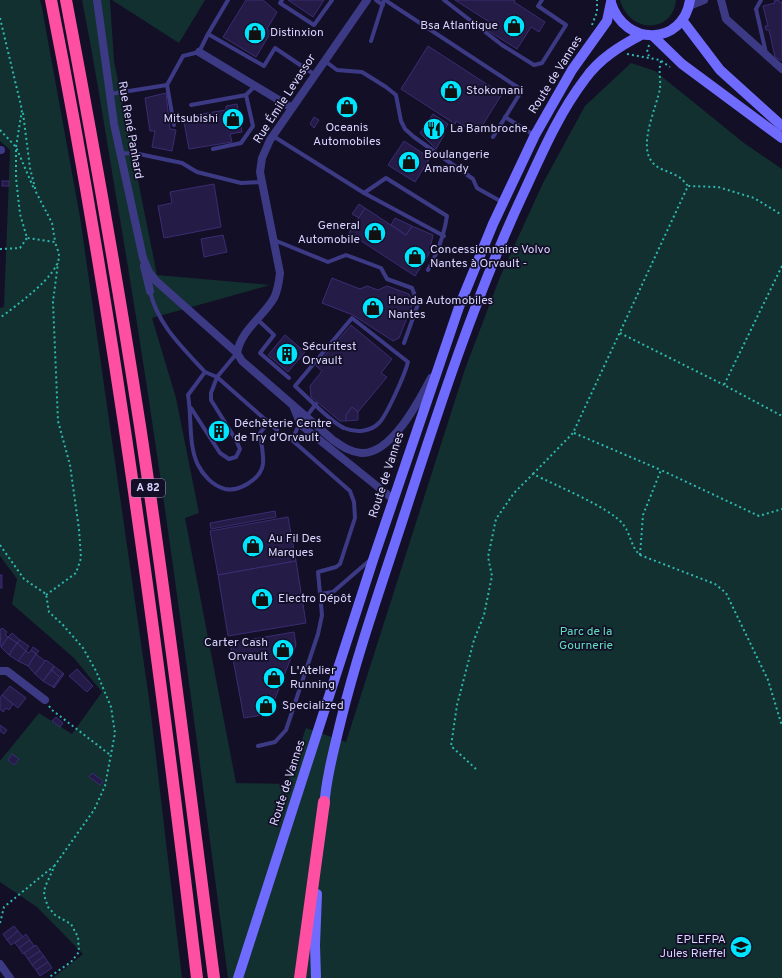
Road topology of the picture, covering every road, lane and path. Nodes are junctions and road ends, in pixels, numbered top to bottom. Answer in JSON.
{"nodes":[{"id":1,"x":51,"y":0,"type":"edge"},
{"id":2,"x":66,"y":0,"type":"edge"},
{"id":3,"x":97,"y":0,"type":"edge"},
{"id":4,"x":228,"y":0,"type":"edge"},
{"id":5,"x":282,"y":0,"type":"edge"},
{"id":6,"x":332,"y":0,"type":"edge"},
{"id":7,"x":368,"y":0,"type":"edge"},
{"id":8,"x":376,"y":0,"type":"edge"},
{"id":9,"x":444,"y":0,"type":"edge"},
{"id":10,"x":542,"y":0,"type":"edge"},
{"id":11,"x":597,"y":0,"type":"edge"},
{"id":12,"x":704,"y":0,"type":"edge"},
{"id":13,"x":721,"y":0,"type":"edge"},
{"id":14,"x":761,"y":0,"type":"edge"},
{"id":15,"x":611,"y":1,"type":"edge"},
{"id":16,"x":384,"y":2,"type":"edge"},
{"id":17,"x":690,"y":3,"type":"edge"},
{"id":18,"x":0,"y":18,"type":"edge"},
{"id":19,"x":682,"y":20,"type":"junction"},
{"id":20,"x":208,"y":34,"type":"junction"},
{"id":21,"x":597,"y":34,"type":"junction"},
{"id":22,"x":641,"y":35,"type":"junction"},
{"id":23,"x":653,"y":36,"type":"junction"},
{"id":24,"x":371,"y":41,"type":"dead end"},
{"id":25,"x":614,"y":49,"type":"junction"},
{"id":26,"x":199,"y":52,"type":"junction"},
{"id":27,"x":767,"y":56,"type":"junction"},
{"id":28,"x":650,"y":57,"type":"dead end"},
{"id":29,"x":325,"y":60,"type":"junction"},
{"id":30,"x":661,"y":61,"type":"dead end"},
{"id":31,"x":782,"y":68,"type":"edge"},
{"id":32,"x":315,"y":75,"type":"junction"},
{"id":33,"x":167,"y":85,"type":"junction"},
{"id":34,"x":255,"y":86,"type":"junction"},
{"id":35,"x":110,"y":94,"type":"junction"},
{"id":36,"x":246,"y":95,"type":"junction"},
{"id":37,"x":191,"y":105,"type":"dead end"},
{"id":38,"x":292,"y":108,"type":"junction"},
{"id":39,"x":22,"y":110,"type":"junction"},
{"id":40,"x":506,"y":117,"type":"junction"},
{"id":41,"x":174,"y":125,"type":"dead end"},
{"id":42,"x":782,"y":126,"type":"edge"},
{"id":43,"x":0,"y":130,"type":"edge"},
{"id":44,"x":535,"y":135,"type":"junction"},
{"id":45,"x":273,"y":136,"type":"junction"},
{"id":46,"x":493,"y":137,"type":"dead end"},
{"id":47,"x":782,"y":138,"type":"edge"},
{"id":48,"x":16,"y":147,"type":"junction"},
{"id":49,"x":213,"y":149,"type":"dead end"},
{"id":50,"x":121,"y":154,"type":"junction"},
{"id":51,"x":262,"y":182,"type":"junction"},
{"id":52,"x":688,"y":186,"type":"junction"},
{"id":53,"x":36,"y":192,"type":"junction"},
{"id":54,"x":364,"y":193,"type":"junction"},
{"id":55,"x":503,"y":202,"type":"junction"},
{"id":56,"x":782,"y":215,"type":"edge"},
{"id":57,"x":444,"y":236,"type":"junction"},
{"id":58,"x":27,"y":238,"type":"junction"},
{"id":59,"x":274,"y":240,"type":"junction"},
{"id":60,"x":55,"y":242,"type":"junction"},
{"id":61,"x":0,"y":249,"type":"edge"},
{"id":62,"x":58,"y":262,"type":"junction"},
{"id":63,"x":144,"y":264,"type":"junction"},
{"id":64,"x":782,"y":266,"type":"edge"},
{"id":65,"x":428,"y":270,"type":"dead end"},
{"id":66,"x":150,"y":291,"type":"joint"},
{"id":67,"x":0,"y":318,"type":"edge"},
{"id":68,"x":257,"y":319,"type":"junction"},
{"id":69,"x":620,"y":333,"type":"junction"},
{"id":70,"x":404,"y":343,"type":"dead end"},
{"id":71,"x":237,"y":353,"type":"junction"},
{"id":72,"x":437,"y":367,"type":"junction"},
{"id":73,"x":205,"y":372,"type":"junction"},
{"id":74,"x":217,"y":377,"type":"junction"},
{"id":75,"x":289,"y":378,"type":"dead end"},
{"id":76,"x":724,"y":385,"type":"junction"},
{"id":77,"x":316,"y":404,"type":"junction"},
{"id":78,"x":293,"y":405,"type":"junction"},
{"id":79,"x":190,"y":406,"type":"junction"},
{"id":80,"x":782,"y":416,"type":"edge"},
{"id":81,"x":306,"y":417,"type":"junction"},
{"id":82,"x":268,"y":423,"type":"junction"},
{"id":83,"x":299,"y":427,"type":"junction"},
{"id":84,"x":277,"y":430,"type":"dead end"},
{"id":85,"x":573,"y":433,"type":"junction"},
{"id":86,"x":661,"y":470,"type":"junction"},
{"id":87,"x":533,"y":474,"type":"junction"},
{"id":88,"x":393,"y":499,"type":"junction"},
{"id":89,"x":782,"y":509,"type":"edge"},
{"id":90,"x":0,"y":545,"type":"edge"},
{"id":91,"x":640,"y":555,"type":"junction"},
{"id":92,"x":374,"y":557,"type":"junction"},
{"id":93,"x":320,"y":594,"type":"junction"},
{"id":94,"x":46,"y":595,"type":"junction"},
{"id":95,"x":0,"y":670,"type":"edge"},
{"id":96,"x":45,"y":700,"type":"joint"},
{"id":97,"x":782,"y":726,"type":"edge"},
{"id":98,"x":258,"y":746,"type":"dead end"},
{"id":99,"x":110,"y":755,"type":"junction"},
{"id":100,"x":476,"y":769,"type":"dead end"},
{"id":101,"x":324,"y":802,"type":"junction"},
{"id":102,"x":55,"y":865,"type":"junction"},
{"id":103,"x":0,"y":923,"type":"edge"},
{"id":104,"x":0,"y":964,"type":"edge"},
{"id":105,"x":10,"y":978,"type":"edge"},
{"id":106,"x":48,"y":978,"type":"edge"},
{"id":107,"x":197,"y":978,"type":"edge"},
{"id":108,"x":214,"y":978,"type":"edge"},
{"id":109,"x":238,"y":978,"type":"edge"},
{"id":110,"x":300,"y":978,"type":"edge"},
{"id":111,"x":316,"y":978,"type":"edge"}],
"edges":[{"from":1,"to":107,"type":"highway","number":"A 82"},
{"from":2,"to":108,"type":"highway","number":"A 82"},
{"from":3,"to":35,"type":"street","name":"Rue René Panhard"},
{"from":4,"to":20,"type":"lane"},
{"from":5,"to":6,"type":"lane"},
{"from":7,"to":29,"type":"street","name":"Rue Émile Levassor"},
{"from":8,"to":16,"type":"lane"},
{"from":9,"to":10,"type":"lane"},
{"from":11,"to":21,"type":"path"},
{"from":12,"to":17,"type":"street"},
{"from":13,"to":27,"type":"street"},
{"from":14,"to":27,"type":"lane"},
{"from":15,"to":21,"type":"main road","name":"Route de Vannes"},
{"from":15,"to":22,"type":"main road"},
{"from":16,"to":24,"type":"lane"},
{"from":16,"to":40,"type":"lane"},
{"from":17,"to":19,"type":"main road"},
{"from":18,"to":39,"type":"path"},
{"from":19,"to":23,"type":"main road"},
{"from":19,"to":42,"type":"main road"},
{"from":20,"to":26,"type":"lane"},
{"from":20,"to":32,"type":"lane"},
{"from":21,"to":44,"type":"main road","name":"Route de Vannes"},
{"from":22,"to":23,"type":"main road"},
{"from":22,"to":25,"type":"main road"},
{"from":23,"to":47,"type":"main road"},
{"from":25,"to":28,"type":"path"},
{"from":25,"to":101,"type":"main road"},
{"from":26,"to":33,"type":"lane"},
{"from":26,"to":34,"type":"street"},
{"from":27,"to":31,"type":"street"},
{"from":29,"to":32,"type":"street","name":"Rue Émile Levassor"},
{"from":29,"to":55,"type":"lane"},
{"from":30,"to":52,"type":"path"},
{"from":32,"to":38,"type":"street","name":"Rue Émile Levassor"},
{"from":33,"to":35,"type":"lane"},
{"from":33,"to":41,"type":"lane"},
{"from":34,"to":36,"type":"lane"},
{"from":34,"to":38,"type":"street"},
{"from":35,"to":50,"type":"street","name":"Rue René Panhard"},
{"from":36,"to":37,"type":"lane"},
{"from":36,"to":49,"type":"lane"},
{"from":38,"to":45,"type":"street","name":"Rue Émile Levassor"},
{"from":39,"to":48,"type":"path"},
{"from":39,"to":53,"type":"path"},
{"from":40,"to":44,"type":"lane"},
{"from":40,"to":46,"type":"lane"},
{"from":43,"to":48,"type":"path"},
{"from":44,"to":55,"type":"main road","name":"Route de Vannes"},
{"from":45,"to":51,"type":"street","name":"Rue Émile Levassor"},
{"from":45,"to":54,"type":"lane"},
{"from":48,"to":53,"type":"path"},
{"from":48,"to":58,"type":"path"},
{"from":50,"to":51,"type":"lane"},
{"from":50,"to":63,"type":"street","name":"Rue René Panhard"},
{"from":51,"to":59,"type":"street","name":"Rue Émile Levassor"},
{"from":52,"to":56,"type":"path"},
{"from":52,"to":69,"type":"path"},
{"from":53,"to":60,"type":"path"},
{"from":54,"to":57,"type":"lane"},
{"from":54,"to":57,"type":"lane"},
{"from":55,"to":72,"type":"main road","name":"Route de Vannes"},
{"from":57,"to":65,"type":"lane"},
{"from":58,"to":60,"type":"path"},
{"from":58,"to":61,"type":"path"},
{"from":59,"to":68,"type":"street","name":"Rue Émile Levassor"},
{"from":59,"to":70,"type":"lane"},
{"from":60,"to":62,"type":"path"},
{"from":62,"to":67,"type":"path"},
{"from":62,"to":94,"type":"path"},
{"from":63,"to":66,"type":"street","name":"Rue René Panhard"},
{"from":63,"to":71,"type":"street","name":"Rue René Panhard"},
{"from":64,"to":76,"type":"path"},
{"from":66,"to":73,"type":"lane"},
{"from":68,"to":71,"type":"street","name":"Rue Émile Levassor"},
{"from":68,"to":75,"type":"lane"},
{"from":69,"to":76,"type":"path"},
{"from":69,"to":85,"type":"path"},
{"from":71,"to":74,"type":"lane"},
{"from":71,"to":78,"type":"street","name":"Rue René Panhard"},
{"from":72,"to":81,"type":"street","name":"Rue René Panhard"},
{"from":72,"to":88,"type":"main road","name":"Route de Vannes"},
{"from":73,"to":74,"type":"lane"},
{"from":73,"to":79,"type":"lane"},
{"from":74,"to":79,"type":"lane"},
{"from":74,"to":82,"type":"lane"},
{"from":76,"to":80,"type":"path"},
{"from":77,"to":77,"type":"lane"},
{"from":77,"to":81,"type":"lane"},
{"from":78,"to":81,"type":"street","name":"Rue René Panhard"},
{"from":78,"to":83,"type":"street","name":"Rue René Panhard"},
{"from":79,"to":82,"type":"lane"},
{"from":81,"to":83,"type":"street"},
{"from":82,"to":84,"type":"lane"},
{"from":83,"to":88,"type":"street"},
{"from":83,"to":93,"type":"lane"},
{"from":85,"to":86,"type":"path"},
{"from":85,"to":87,"type":"path"},
{"from":86,"to":89,"type":"path"},
{"from":86,"to":91,"type":"path"},
{"from":87,"to":91,"type":"path"},
{"from":87,"to":100,"type":"path"},
{"from":88,"to":92,"type":"main road","name":"Route de Vannes"},
{"from":90,"to":94,"type":"path"},
{"from":91,"to":97,"type":"path"},
{"from":92,"to":93,"type":"lane"},
{"from":92,"to":109,"type":"main road","name":"Route de Vannes"},
{"from":93,"to":98,"type":"lane"},
{"from":94,"to":99,"type":"path"},
{"from":95,"to":96,"type":"street"},
{"from":96,"to":99,"type":"path"},
{"from":99,"to":102,"type":"path"},
{"from":101,"to":110,"type":"highway"},
{"from":101,"to":111,"type":"main road"},
{"from":102,"to":103,"type":"path"},
{"from":102,"to":106,"type":"path"},
{"from":104,"to":105,"type":"street"}]}
